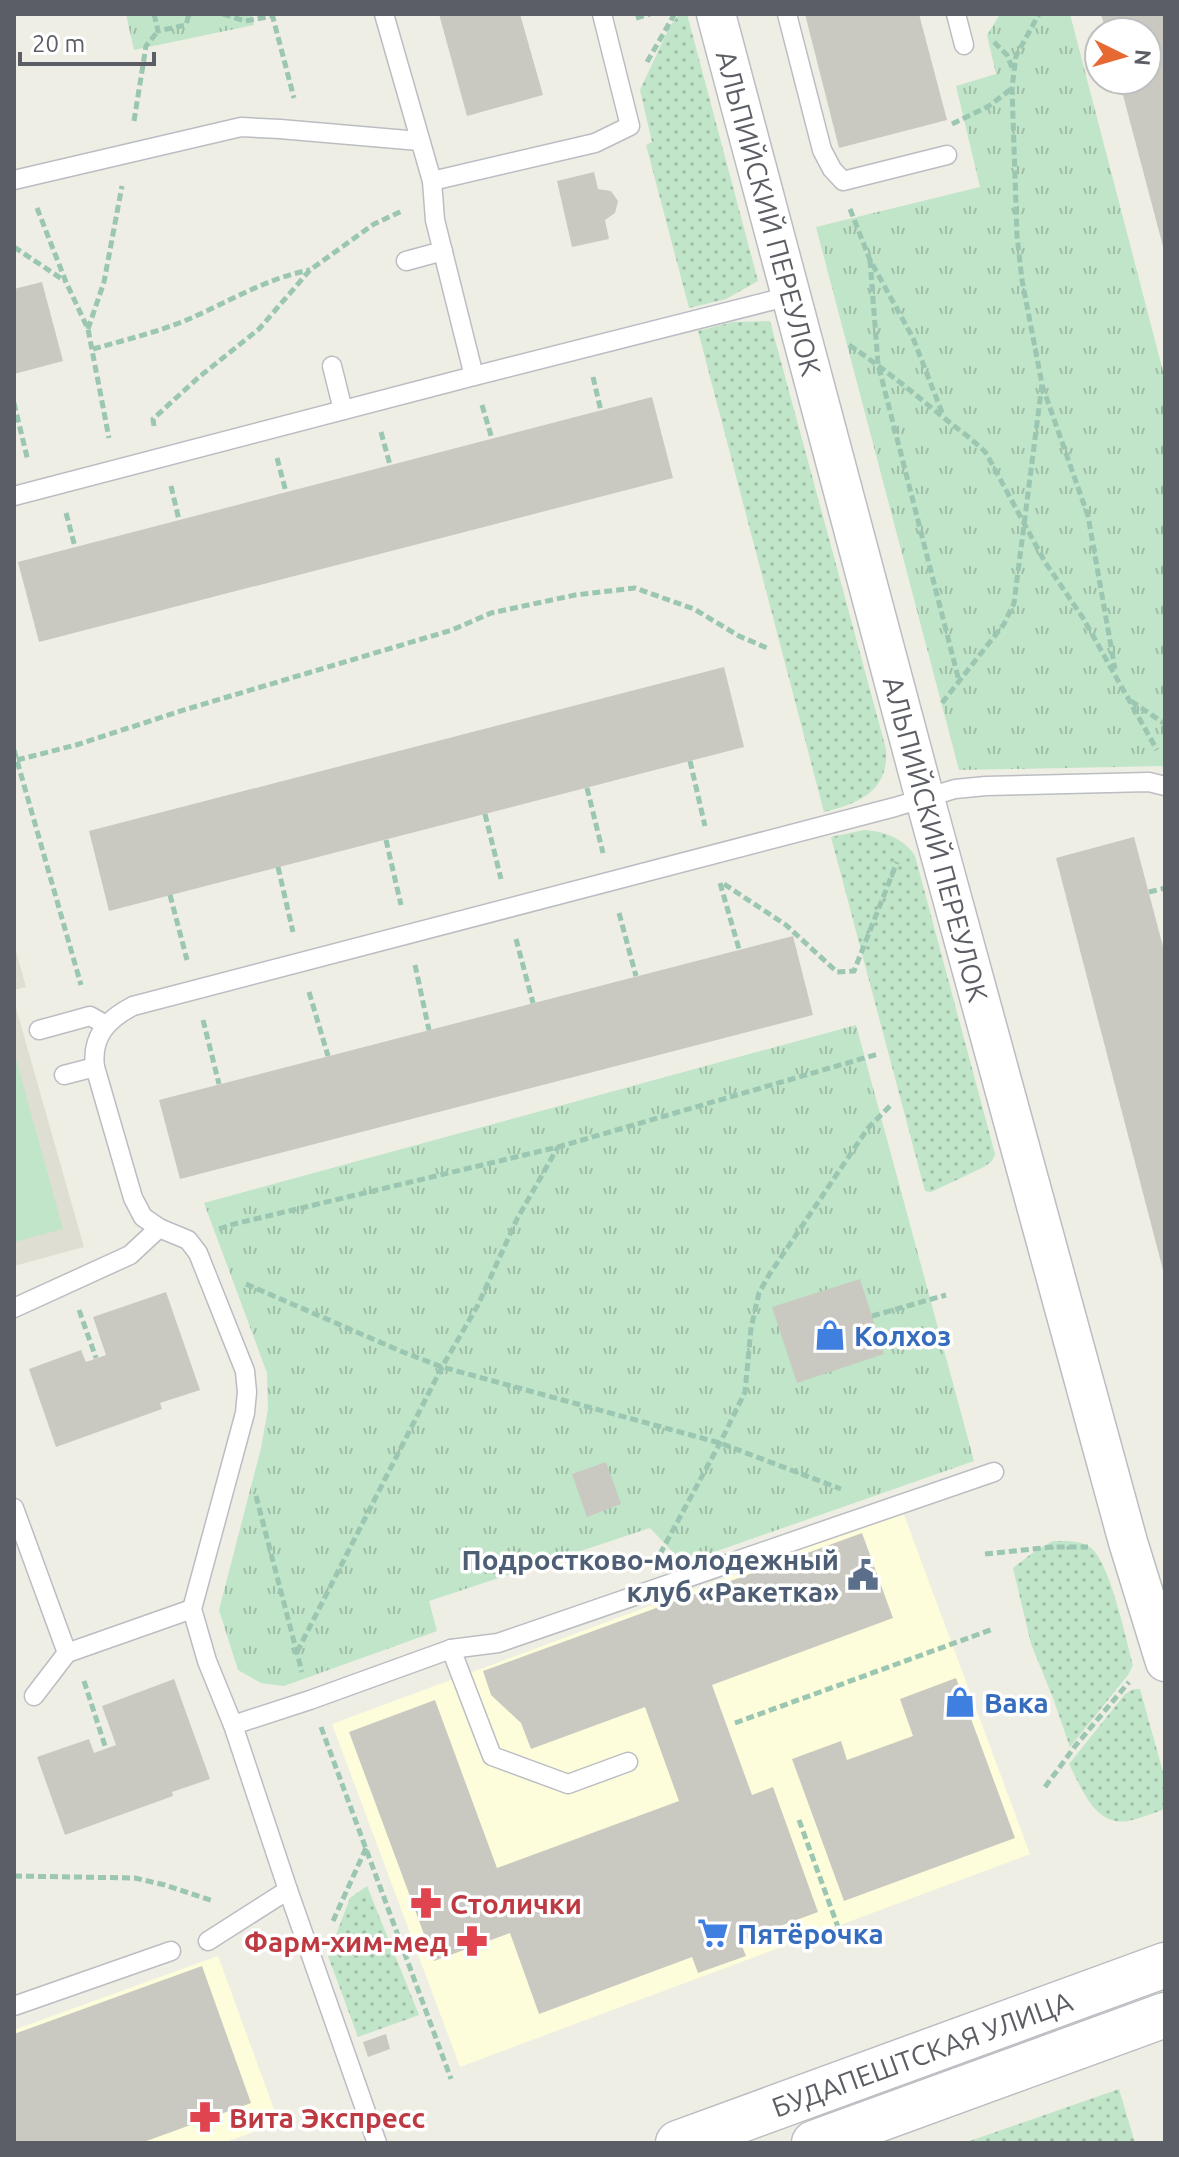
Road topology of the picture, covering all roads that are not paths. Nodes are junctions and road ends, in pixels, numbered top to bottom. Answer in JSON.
{"nodes":[{"id":1,"x":384,"y":14,"type":"edge"},
{"id":2,"x":602,"y":14,"type":"edge"},
{"id":3,"x":716,"y":14,"type":"edge"},
{"id":4,"x":787,"y":14,"type":"edge"},
{"id":5,"x":956,"y":14,"type":"edge"},
{"id":6,"x":964,"y":45,"type":"dead end"},
{"id":7,"x":419,"y":141,"type":"junction"},
{"id":8,"x":939,"y":157,"type":"road end"},
{"id":9,"x":19,"y":179,"type":"edge"},
{"id":10,"x":432,"y":181,"type":"junction"},
{"id":11,"x":443,"y":251,"type":"junction"},
{"id":12,"x":406,"y":261,"type":"dead end"},
{"id":13,"x":790,"y":296,"type":"junction"},
{"id":14,"x":332,"y":366,"type":"dead end"},
{"id":15,"x":474,"y":376,"type":"junction"},
{"id":16,"x":343,"y":410,"type":"junction"},
{"id":17,"x":14,"y":496,"type":"edge"},
{"id":18,"x":1165,"y":786,"type":"edge"},
{"id":19,"x":925,"y":799,"type":"junction"},
{"id":20,"x":98,"y":1021,"type":"junction"},
{"id":21,"x":39,"y":1030,"type":"dead end"},
{"id":22,"x":95,"y":1067,"type":"junction"},
{"id":23,"x":64,"y":1075,"type":"dead end"},
{"id":24,"x":159,"y":1228,"type":"junction"},
{"id":25,"x":14,"y":1308,"type":"edge"},
{"id":26,"x":994,"y":1472,"type":"dead end"},
{"id":27,"x":15,"y":1511,"type":"edge"},
{"id":28,"x":192,"y":1609,"type":"junction"},
{"id":29,"x":451,"y":1649,"type":"junction"},
{"id":30,"x":71,"y":1652,"type":"junction"},
{"id":31,"x":1150,"y":1668,"type":"edge"},
{"id":32,"x":34,"y":1696,"type":"dead end"},
{"id":33,"x":233,"y":1725,"type":"junction"},
{"id":34,"x":628,"y":1762,"type":"dead end"},
{"id":35,"x":288,"y":1890,"type":"junction"},
{"id":36,"x":208,"y":1941,"type":"dead end"},
{"id":37,"x":171,"y":1951,"type":"dead end"},
{"id":38,"x":1165,"y":1965,"type":"edge"},
{"id":39,"x":14,"y":2006,"type":"edge"},
{"id":40,"x":1165,"y":2015,"type":"edge"},
{"id":41,"x":377,"y":2143,"type":"edge"},
{"id":42,"x":678,"y":2143,"type":"edge"},
{"id":43,"x":814,"y":2143,"type":"edge"}],
"edges":[{"from":1,"to":7,"type":"lane"},
{"from":2,"to":10,"type":"lane"},
{"from":3,"to":13,"type":"street","name":"АЛЬПИЙСКИЙ ПЕРЕУЛОК"},
{"from":4,"to":8,"type":"lane"},
{"from":5,"to":6,"type":"lane"},
{"from":7,"to":9,"type":"lane"},
{"from":7,"to":10,"type":"lane"},
{"from":10,"to":11,"type":"lane"},
{"from":11,"to":12,"type":"lane"},
{"from":11,"to":15,"type":"lane"},
{"from":13,"to":15,"type":"lane"},
{"from":13,"to":19,"type":"street","name":"АЛЬПИЙСКИЙ ПЕРЕУЛОК"},
{"from":14,"to":16,"type":"lane"},
{"from":15,"to":16,"type":"lane"},
{"from":16,"to":17,"type":"lane"},
{"from":18,"to":19,"type":"lane"},
{"from":19,"to":20,"type":"lane"},
{"from":19,"to":31,"type":"street","name":"АЛЬПИЙСКИЙ ПЕРЕУЛОК"},
{"from":20,"to":21,"type":"lane"},
{"from":20,"to":22,"type":"lane"},
{"from":22,"to":23,"type":"lane"},
{"from":22,"to":24,"type":"lane"},
{"from":24,"to":25,"type":"lane"},
{"from":24,"to":28,"type":"lane"},
{"from":26,"to":29,"type":"lane"},
{"from":27,"to":30,"type":"lane"},
{"from":28,"to":30,"type":"lane"},
{"from":28,"to":33,"type":"lane"},
{"from":29,"to":33,"type":"lane"},
{"from":29,"to":34,"type":"lane"},
{"from":30,"to":32,"type":"lane"},
{"from":33,"to":35,"type":"lane"},
{"from":35,"to":36,"type":"lane"},
{"from":35,"to":41,"type":"lane"},
{"from":37,"to":39,"type":"lane"},
{"from":38,"to":42,"type":"street","name":"БУДАПЕШТСКАЯ УЛИЦА"},
{"from":40,"to":43,"type":"street","name":"БУДАПЕШТСКАЯ УЛИЦА"}]}
